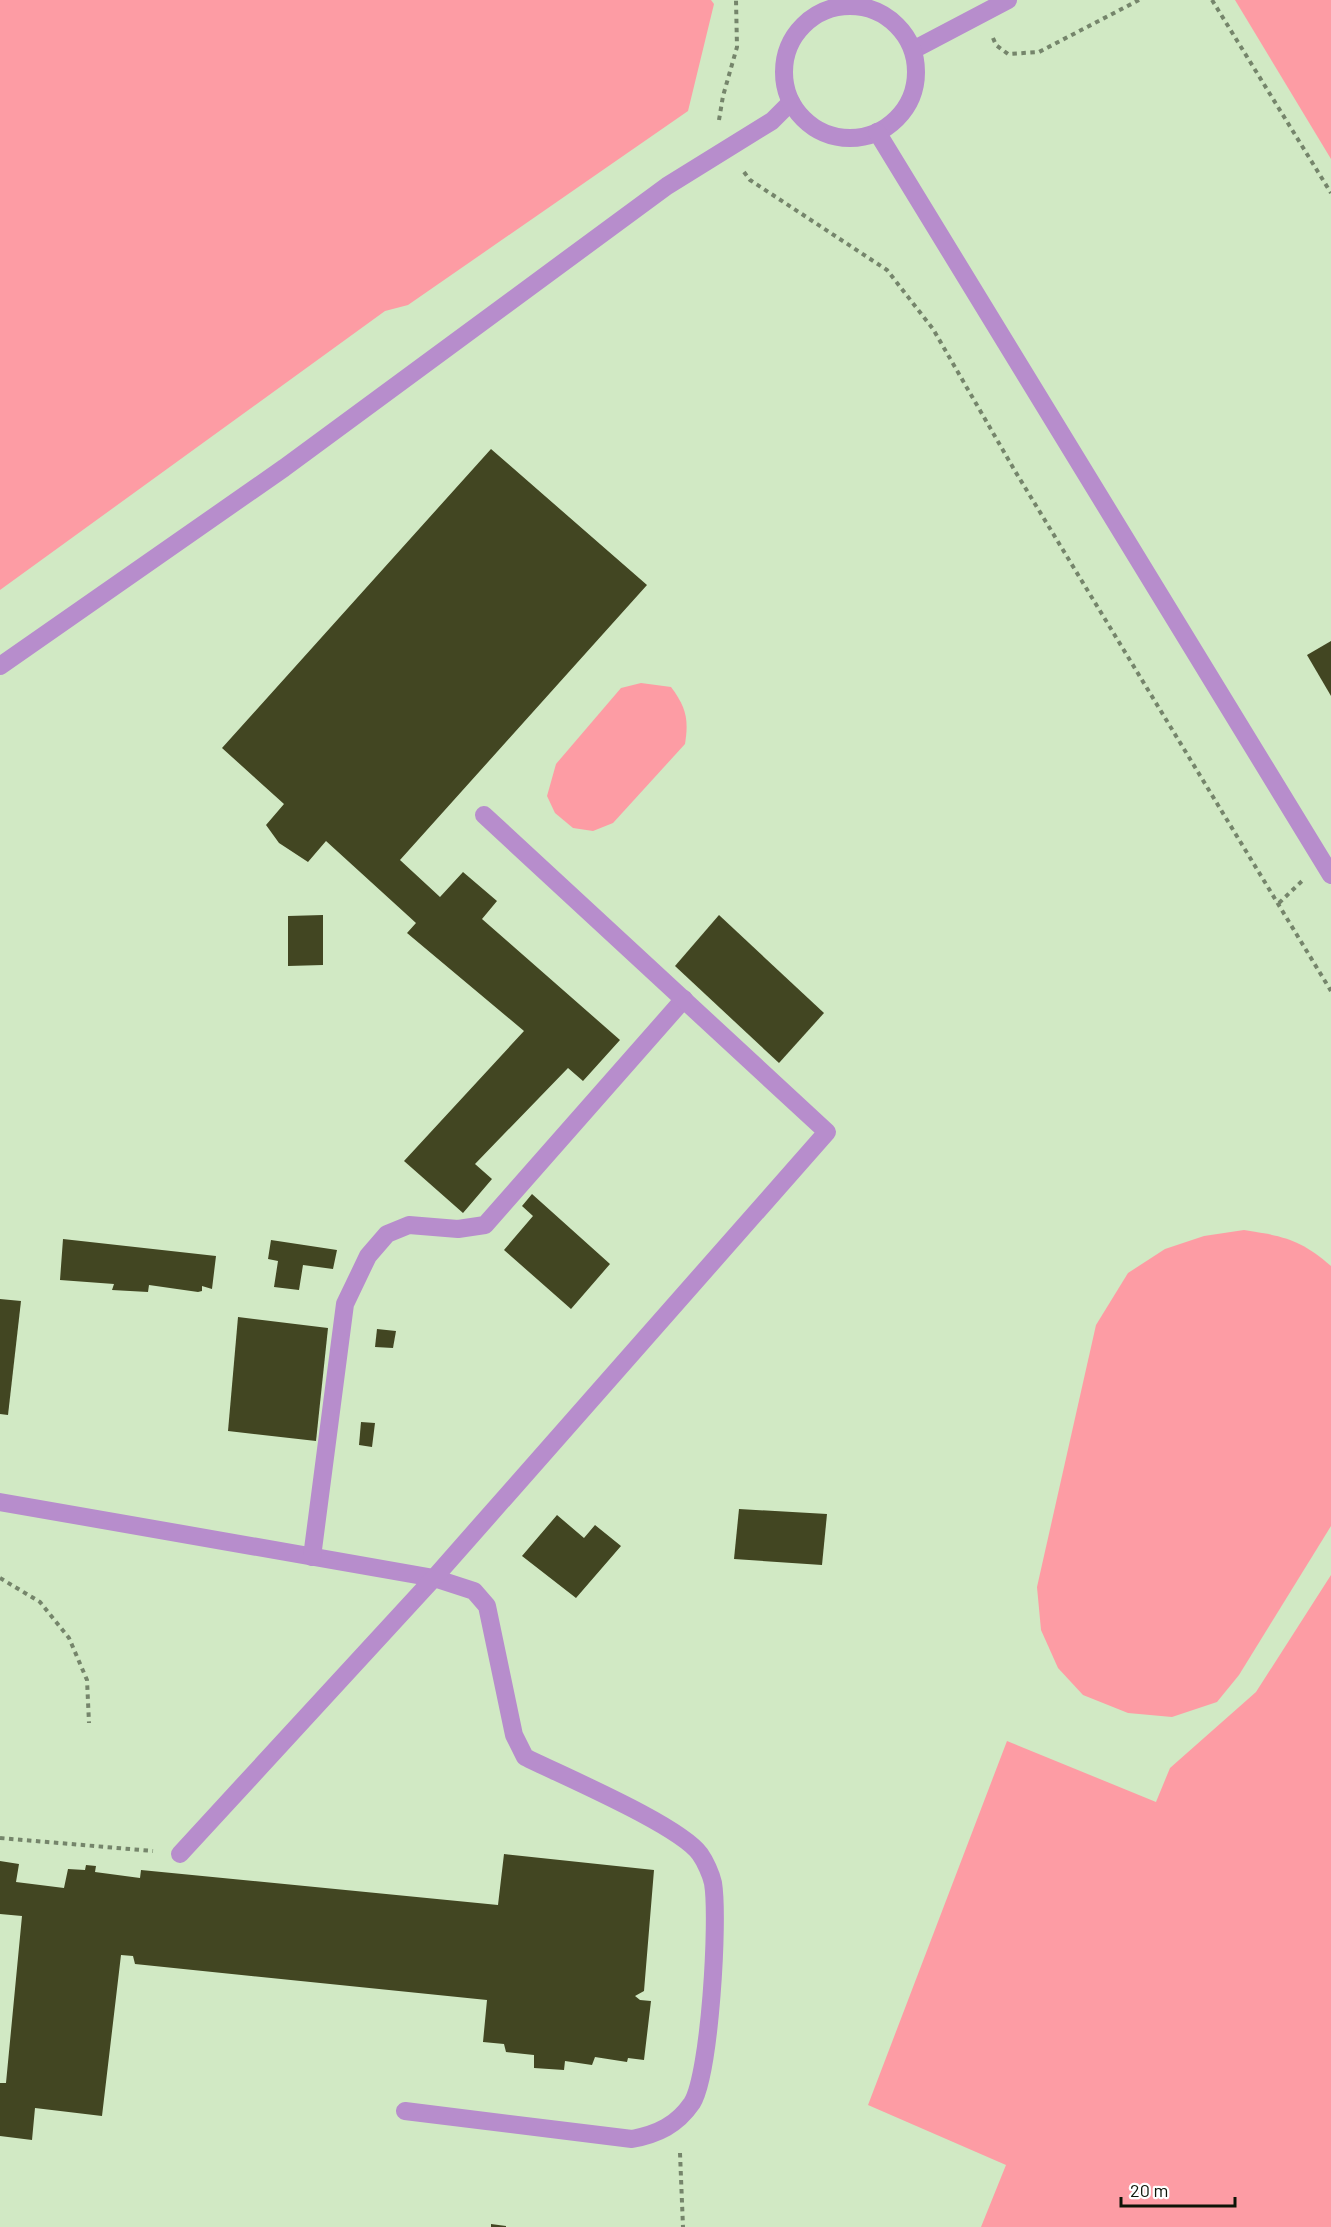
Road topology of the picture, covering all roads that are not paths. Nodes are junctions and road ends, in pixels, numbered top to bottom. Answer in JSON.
{"nodes":[{"id":1,"x":1008,"y":0,"type":"edge"},
{"id":2,"x":811,"y":7,"type":"edge"},
{"id":3,"x":913,"y":50,"type":"junction"},
{"id":4,"x":791,"y":102,"type":"junction"},
{"id":5,"x":877,"y":132,"type":"junction"},
{"id":6,"x":0,"y":666,"type":"edge"},
{"id":7,"x":484,"y":815,"type":"dead end"},
{"id":8,"x":1328,"y":863,"type":"edge"},
{"id":9,"x":684,"y":999,"type":"junction"},
{"id":10,"x":0,"y":1502,"type":"edge"},
{"id":11,"x":312,"y":1557,"type":"junction"},
{"id":12,"x":434,"y":1578,"type":"junction"},
{"id":13,"x":180,"y":1854,"type":"road end"},
{"id":14,"x":405,"y":2111,"type":"dead end"}],
"edges":[{"from":1,"to":3,"type":"street"},
{"from":2,"to":3,"type":"street"},
{"from":2,"to":4,"type":"street"},
{"from":3,"to":5,"type":"street"},
{"from":4,"to":5,"type":"street"},
{"from":4,"to":6,"type":"street"},
{"from":5,"to":8,"type":"street"},
{"from":7,"to":9,"type":"street"},
{"from":9,"to":11,"type":"street"},
{"from":9,"to":12,"type":"street"},
{"from":10,"to":11,"type":"street"},
{"from":11,"to":12,"type":"street"},
{"from":12,"to":13,"type":"street"},
{"from":12,"to":14,"type":"street"}]}
